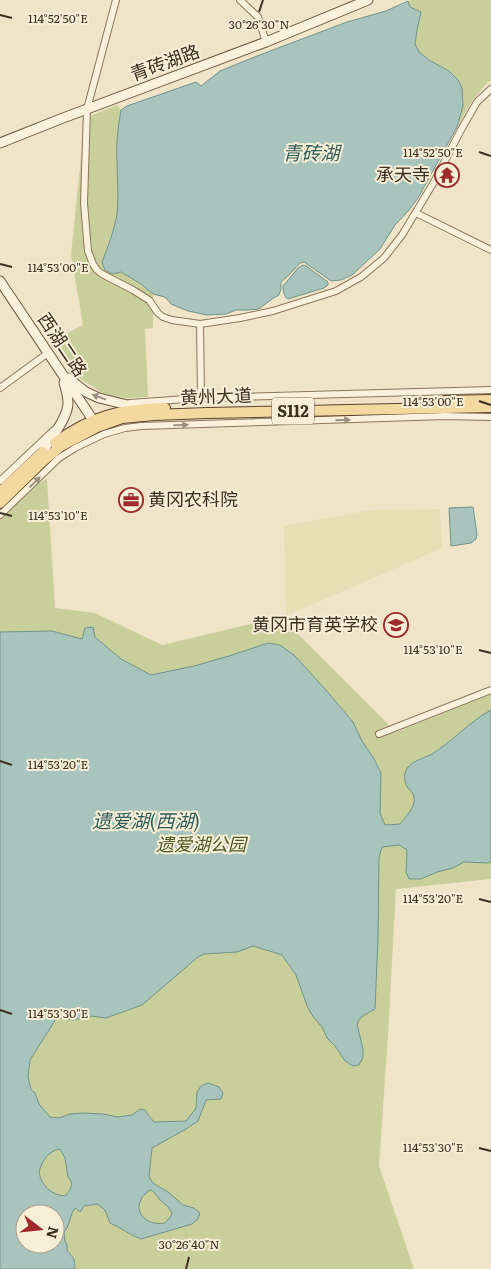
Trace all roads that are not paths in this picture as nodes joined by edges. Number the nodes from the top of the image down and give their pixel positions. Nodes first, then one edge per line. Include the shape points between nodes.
1 (116, 0) edge
2 (240, 0) edge
3 (368, 0) edge
4 (266, 42) junction
5 (491, 89) edge
6 (87, 109) junction
7 (0, 143) edge
8 (416, 213) junction
9 (491, 250) edge
10 (0, 281) edge
11 (200, 324) junction
12 (48, 353) junction
13 (61, 373) junction
14 (0, 388) edge
15 (491, 390) edge
16 (201, 398) junction
17 (491, 400) edge
18 (122, 404) junction
19 (491, 407) edge
20 (143, 409) junction
21 (491, 417) edge
22 (94, 424) junction
23 (59, 426) junction
24 (42, 453) junction
25 (0, 481) edge
26 (0, 492) edge
27 (0, 503) edge
28 (0, 516) edge
29 (491, 690) edge
30 (379, 734) dead end

1 - 6 street
2 - 4 street via 258,17
3 - 4 main road, 青砖湖路
4 - 6 main road, 青砖湖路
5 - 8 street via 477,102
6 - 7 main road, 青砖湖路
6 - 11 street via 84,203 88,251 93,264 102,274 149,300 163,317
8 - 9 street
8 - 11 street via 384,258 361,277 336,291 273,310
10 - 12 main road, 西湖二路
11 - 16 street
12 - 13 main road, 西湖二路
12 - 14 street
18 -> 13 main road via 86,392
13 - 22 main road, 西湖二路
13 - 23 main road via 68,404
15 - 16 street
16 - 18 street
17 - 20 main road, 黄州大道 / S112
18 - 20 main road
19 - 22 main road, 黄州大道 / S112 via 154,415
20 - 22 main road, 黄州大道 / S112 via 120,412
28 -> 21 street via 59,458 104,434 125,428 441,416
22 - 24 main road, 黄州大道 / S112 via 62,438
22 - 27 main road, 黄州大道 / S112 via 43,461
23 - 24 main road
23 - 25 street
24 - 26 main road, 黄州大道 / S112
29 - 30 street

